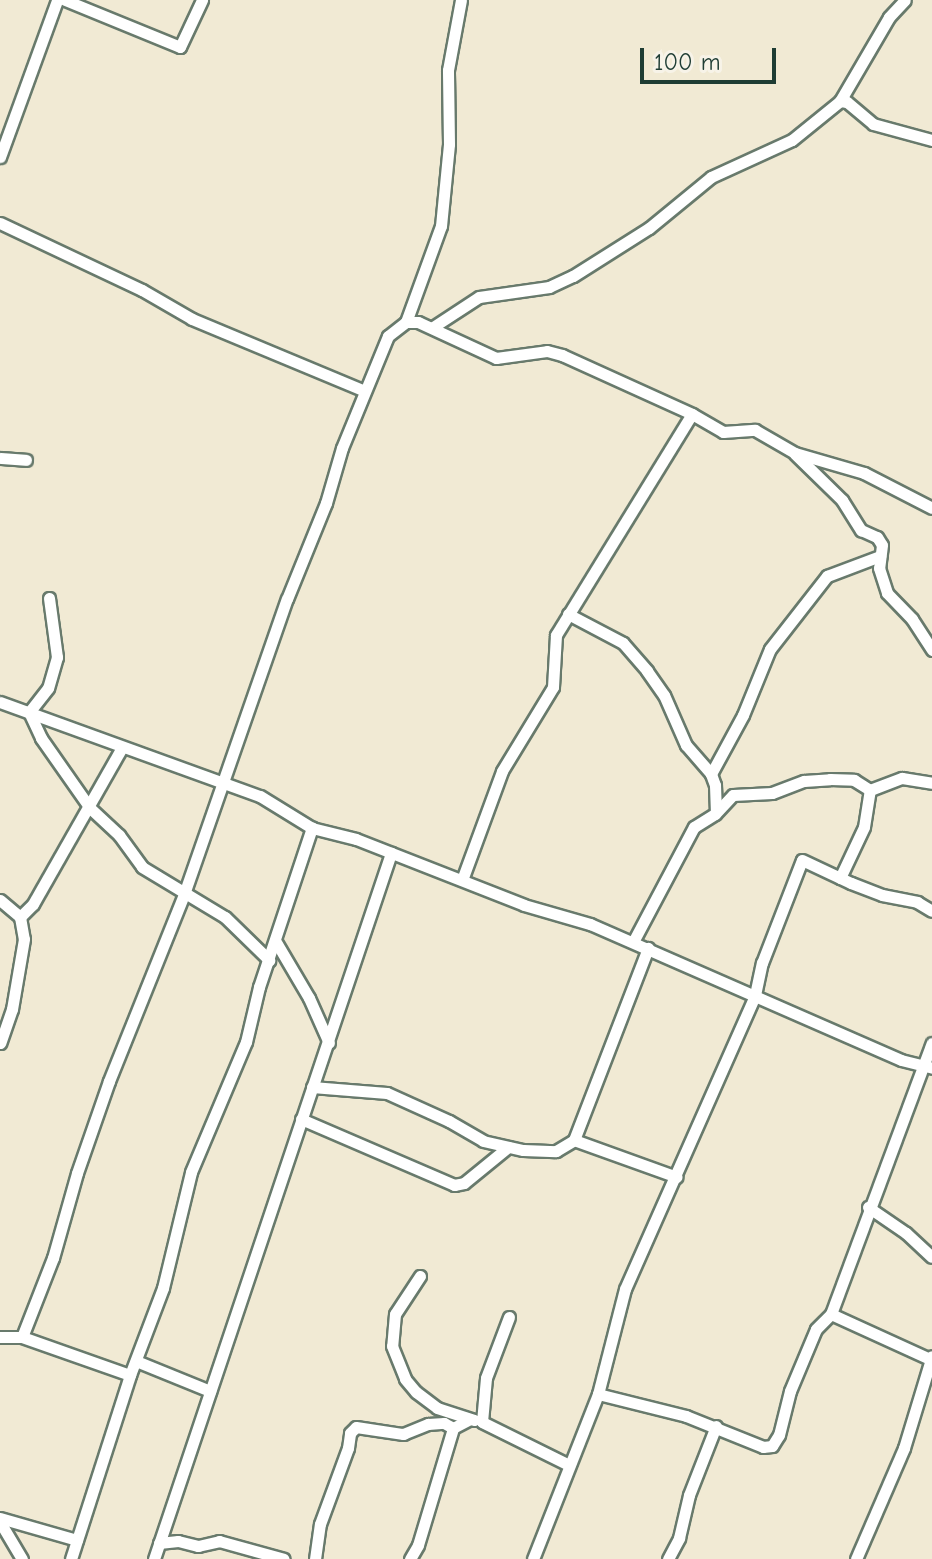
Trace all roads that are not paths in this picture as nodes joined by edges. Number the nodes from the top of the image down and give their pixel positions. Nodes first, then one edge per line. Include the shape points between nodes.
1 (57, 0) edge
2 (65, 0) edge
3 (202, 0) edge
4 (461, 0) edge
5 (905, 0) edge
6 (840, 101) junction
7 (932, 140) edge
8 (0, 157) edge
9 (0, 223) edge
10 (406, 322) junction
11 (433, 327) junction
12 (365, 391) junction
13 (692, 414) junction
14 (795, 453) junction
15 (0, 458) edge
16 (26, 460) dead end
17 (932, 508) edge
18 (880, 556) junction
19 (49, 598) dead end
20 (568, 614) junction
21 (932, 650) edge
22 (0, 702) edge
23 (29, 712) junction
24 (121, 749) junction
25 (711, 774) junction
26 (226, 782) junction
27 (932, 783) edge
28 (870, 790) junction
29 (90, 808) junction
30 (715, 814) junction
31 (312, 828) junction
32 (391, 853) junction
33 (840, 878) junction
34 (462, 880) junction
35 (184, 894) junction
36 (0, 900) edge
37 (932, 911) edge
38 (20, 917) junction
39 (276, 942) junction
40 (633, 942) junction
41 (648, 948) junction
42 (269, 960) junction
43 (755, 995) junction
44 (0, 1043) edge
45 (329, 1043) junction
46 (932, 1043) edge
47 (929, 1067) edge
48 (312, 1087) junction
49 (301, 1119) junction
50 (574, 1140) junction
51 (508, 1147) junction
52 (677, 1177) junction
53 (868, 1207) junction
54 (932, 1257) edge
55 (420, 1276) dead end
56 (831, 1314) junction
57 (509, 1317) dead end
58 (22, 1337) junction
59 (1, 1340) edge
60 (932, 1359) edge
61 (136, 1361) junction
62 (130, 1375) junction
63 (210, 1391) junction
64 (598, 1394) junction
65 (476, 1420) junction
66 (716, 1426) junction
67 (453, 1428) junction
68 (569, 1465) junction
69 (0, 1520) edge
70 (77, 1540) junction
71 (159, 1543) junction
72 (22, 1559) edge
73 (71, 1559) edge
74 (154, 1559) edge
75 (284, 1559) edge
76 (315, 1559) edge
77 (410, 1559) edge
78 (533, 1559) edge
79 (668, 1559) edge
80 (856, 1559) edge

1 - 8 street
2 - 3 street via 180,47
4 - 10 street via 448,70 449,144 441,226
5 - 6 street via 889,17
6 - 7 street via 873,124
6 - 11 street via 781,148 711,177 649,228 573,276 549,287 479,297
9 - 12 street via 192,319
10 - 11 street
10 - 12 street via 388,336
11 - 13 street via 496,358 547,351 562,355
12 - 26 street
13 - 14 street via 723,432 755,430
13 - 20 street
14 - 17 street via 864,473
14 - 18 street via 842,500 861,530 877,537
15 - 16 street
18 - 21 street via 887,593
18 - 25 street via 827,576 770,649
19 - 23 street via 57,657 48,688
20 - 25 street via 632,652 664,695 686,745
20 - 34 street via 556,635 553,687 502,771
22 - 23 street
23 - 24 street
23 - 29 street
24 - 26 street
24 - 29 street
25 - 30 street
26 - 31 street
26 - 35 street
27 - 28 street via 902,778
28 - 30 street via 854,780 804,781 772,793 733,795
28 - 33 street via 864,827
29 - 35 street via 153,877
29 - 38 street
30 - 40 street via 694,827
31 - 32 street
31 - 39 street
32 - 34 street
32 - 45 street
33 - 37 street
33 - 43 street via 802,860
34 - 40 street
35 - 42 street via 225,917
35 - 58 street via 109,1081
36 - 38 street
38 - 44 street via 24,939 12,1009
39 - 42 street
39 - 45 street
40 - 41 street
41 - 43 street
41 - 50 street
42 - 61 street via 246,1042 191,1172 163,1288
43 - 47 street via 901,1060
43 - 52 street
45 - 48 street
46 - 47 street
47 - 53 street
48 - 49 street
48 - 51 street via 387,1093 483,1141
49 - 51 street via 454,1185 464,1183
49 - 63 street
50 - 51 street via 556,1151
50 - 52 street
52 - 64 street via 619,1304 615,1339
53 - 54 street
53 - 56 street
55 - 65 street via 395,1314 392,1346 416,1392 437,1408
56 - 60 street
56 - 66 street via 810,1342 772,1446 746,1441
57 - 65 street
58 - 59 street
58 - 62 street
60 - 80 street via 904,1448
61 - 62 street
61 - 63 street
62 - 70 street
63 - 71 street
64 - 66 street
64 - 68 street
65 - 67 street
65 - 68 street
66 - 79 street
67 - 76 street via 428,1424 403,1434 356,1427 320,1524
67 - 77 street
68 - 78 street
69 - 70 street
69 - 72 street
70 - 73 street
71 - 74 street
71 - 75 street via 198,1546 219,1541

